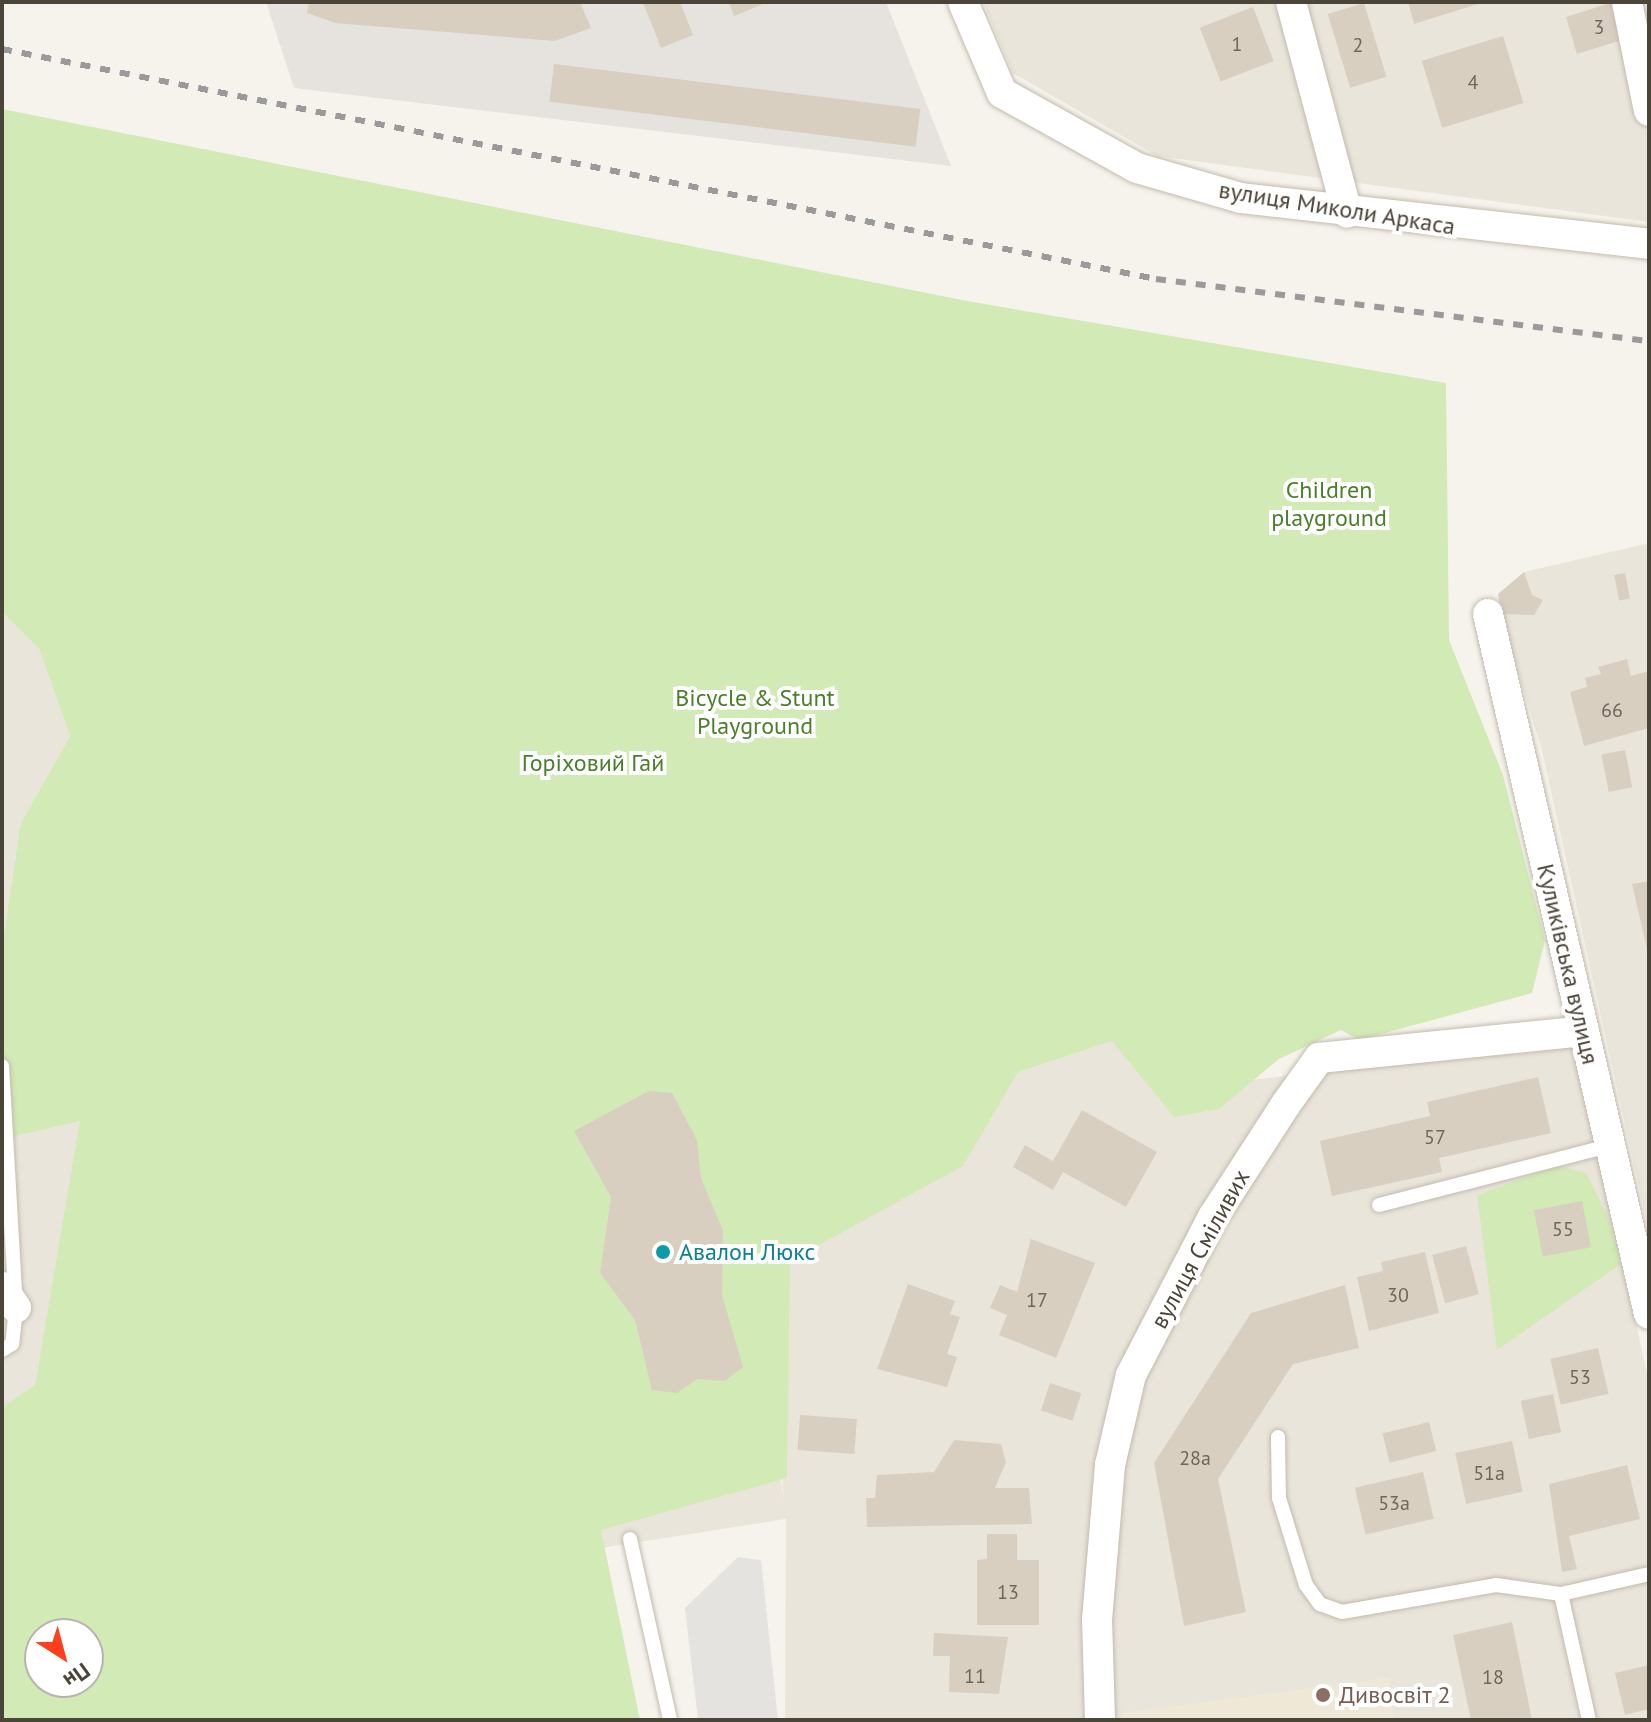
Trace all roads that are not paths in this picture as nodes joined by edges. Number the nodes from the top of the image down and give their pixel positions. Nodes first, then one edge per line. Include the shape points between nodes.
1 (963, 2) edge
2 (1291, 2) edge
3 (1627, 2) edge
4 (1649, 111) edge
5 (1347, 213) junction
6 (1649, 244) edge
7 (1488, 614) dead end
8 (1584, 1031) junction
9 (2, 1066) edge
10 (1609, 1146) junction
11 (1379, 1205) dead end
12 (8, 1300) edge
13 (1649, 1314) edge
14 (2, 1350) edge
15 (1278, 1437) dead end
16 (630, 1539) dead end
17 (1649, 1574) edge
18 (1561, 1594) junction
19 (670, 1720) edge
20 (1100, 1720) edge
21 (1589, 1720) edge

1 - 5 street, вулиця Миколи Аркаса via 1002,93 1137,168 1241,198
2 - 5 street
3 - 4 street
5 - 6 street, вулиця Миколи Аркаса
7 - 8 street, Куликівська вулиця
8 - 10 street, Куликівська вулиця
8 - 20 street, вулиця Сміливих via 1319,1058 1286,1104 1213,1217 1131,1375 1110,1465 1097,1620
9 - 12 lane
10 - 11 lane
10 - 13 street, Куликівська вулиця
12 - 14 lane via 12,1344
15 - 18 lane via 1279,1498 1306,1585 1320,1604 1342,1612 1496,1585
16 - 19 lane
17 - 18 lane
18 - 21 lane

